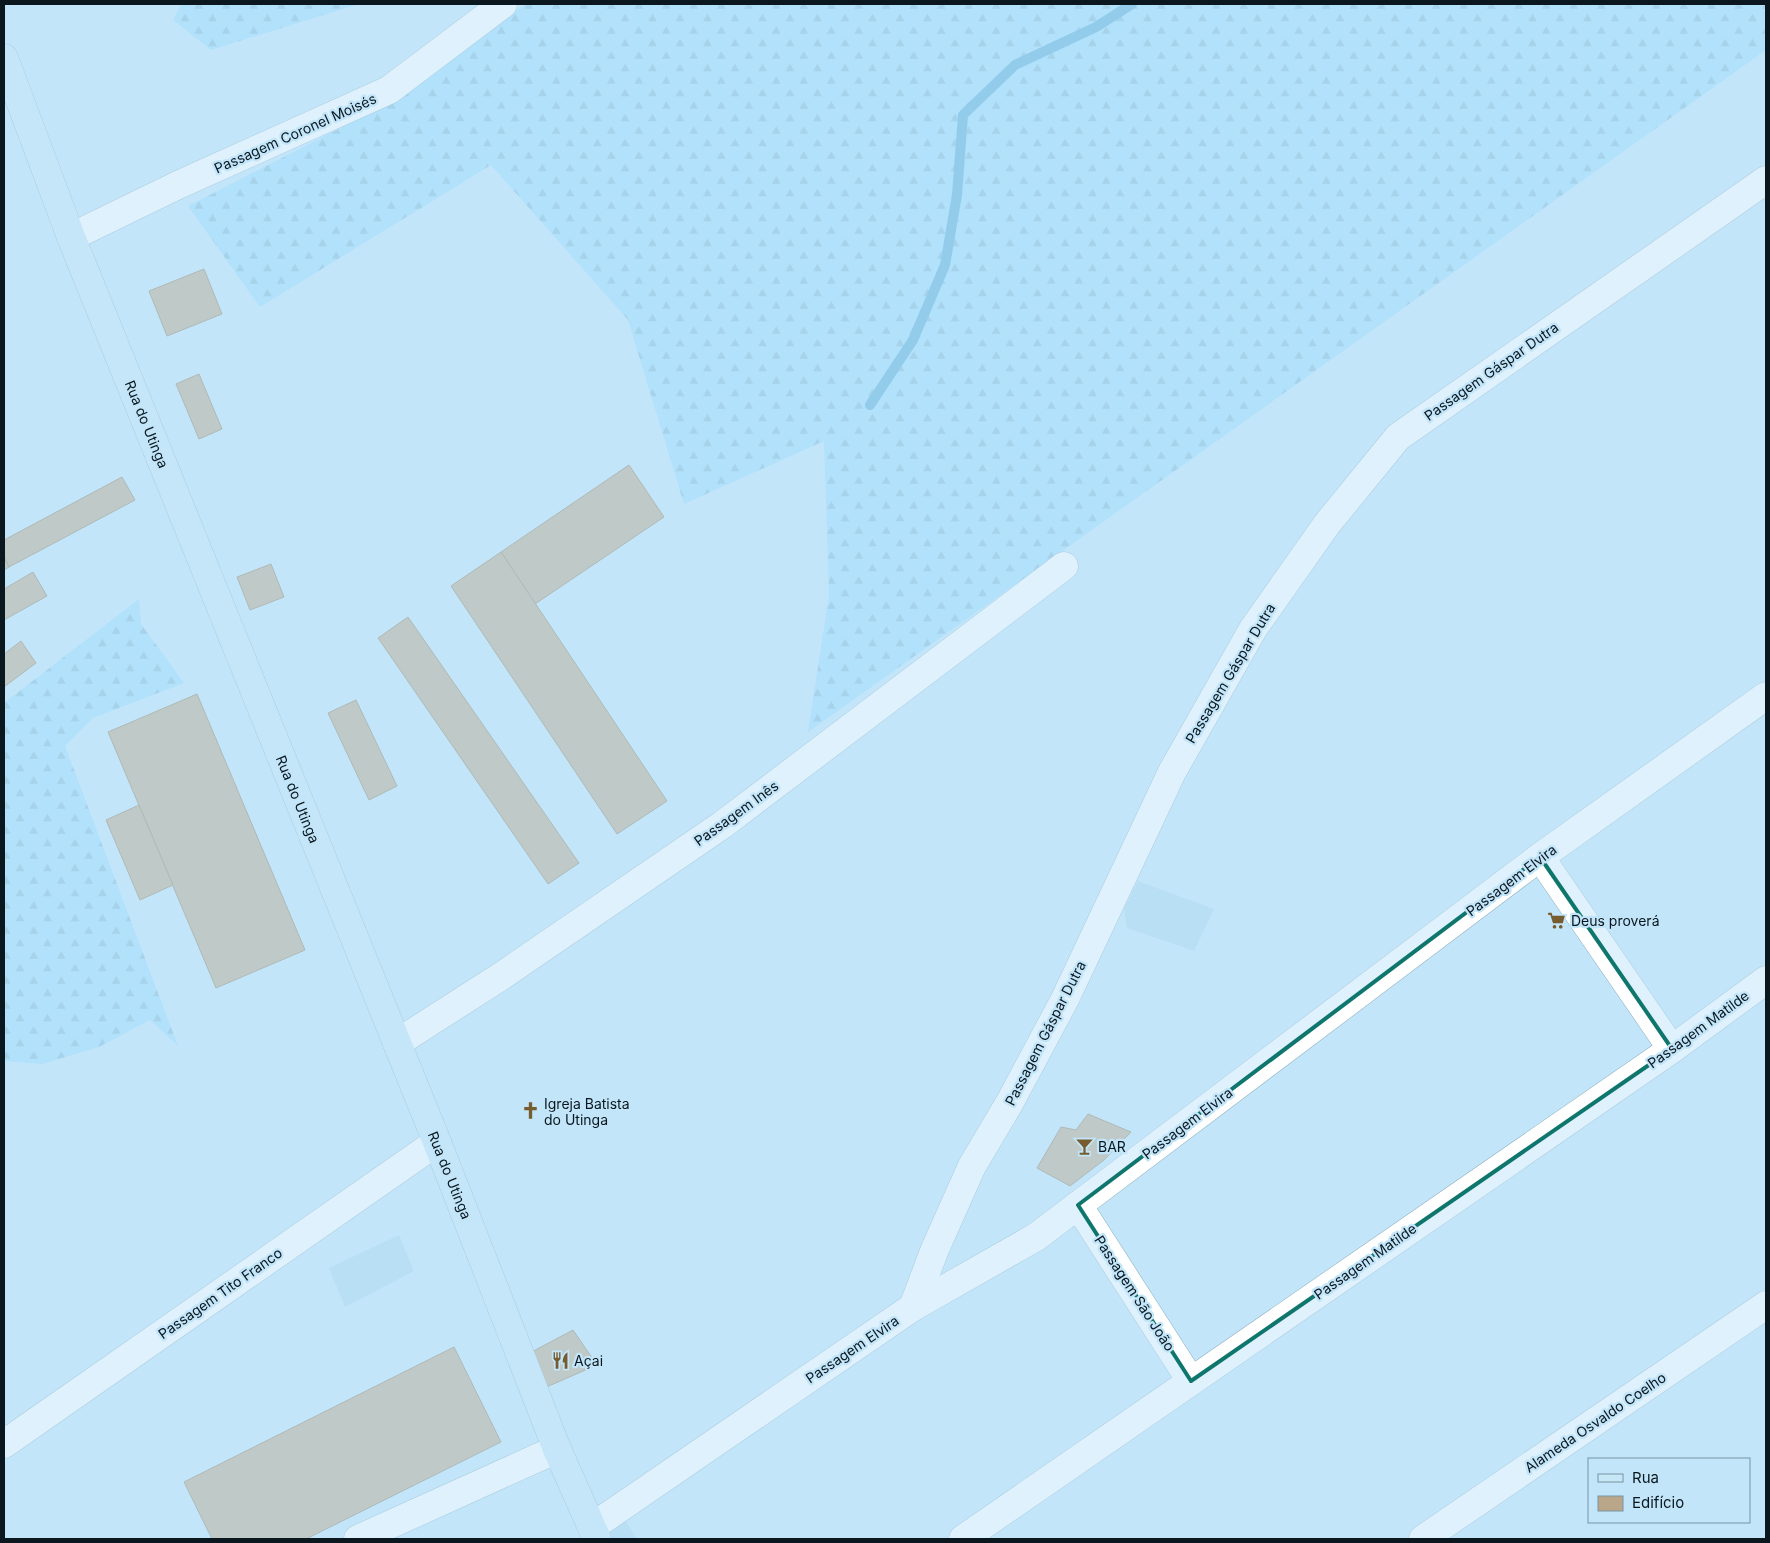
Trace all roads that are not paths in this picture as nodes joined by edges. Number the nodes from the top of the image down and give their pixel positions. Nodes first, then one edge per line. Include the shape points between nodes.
1 (503, 4) edge
2 (4, 58) edge
3 (1766, 180) edge
4 (71, 237) junction
5 (1064, 566) dead end
6 (1766, 696) edge
7 (1540, 857) junction
8 (1766, 980) edge
9 (397, 1043) junction
10 (1672, 1049) junction
11 (437, 1142) junction
12 (1078, 1205) junction
13 (1766, 1305) edge
14 (913, 1307) junction
15 (1191, 1381) junction
16 (4, 1444) edge
17 (558, 1449) junction
18 (594, 1533) edge
19 (358, 1539) edge
20 (963, 1539) edge
21 (1423, 1539) edge

1 - 4 street, Passagem Coronel Moisés via 389,90
2 - 4 street, Rua do Utinga
3 - 14 street, Passagem Gáspar Dutra via 1398,437 1327,524 1252,629 1172,772 1065,999 972,1166
4 - 9 street, Rua do Utinga
5 - 9 street, Passagem Inês via 722,825 503,975
6 - 7 street, Passagem Elvira
7 - 10 street
7 - 12 street, Passagem Elvira
8 - 10 street, Passagem Matilde
9 - 11 street, Rua do Utinga
10 - 15 street, Passagem Matilde
11 - 16 street, Passagem Tito Franco
11 - 17 street, Rua do Utinga
12 - 14 street, Passagem Elvira via 1036,1237
12 - 15 street, Passagem São João
13 - 21 street, Alameda Osvaldo Coelho
14 - 18 street, Passagem Elvira
15 - 20 street, Passagem Matilde
17 - 18 street, Rua do Utinga
17 - 19 street

